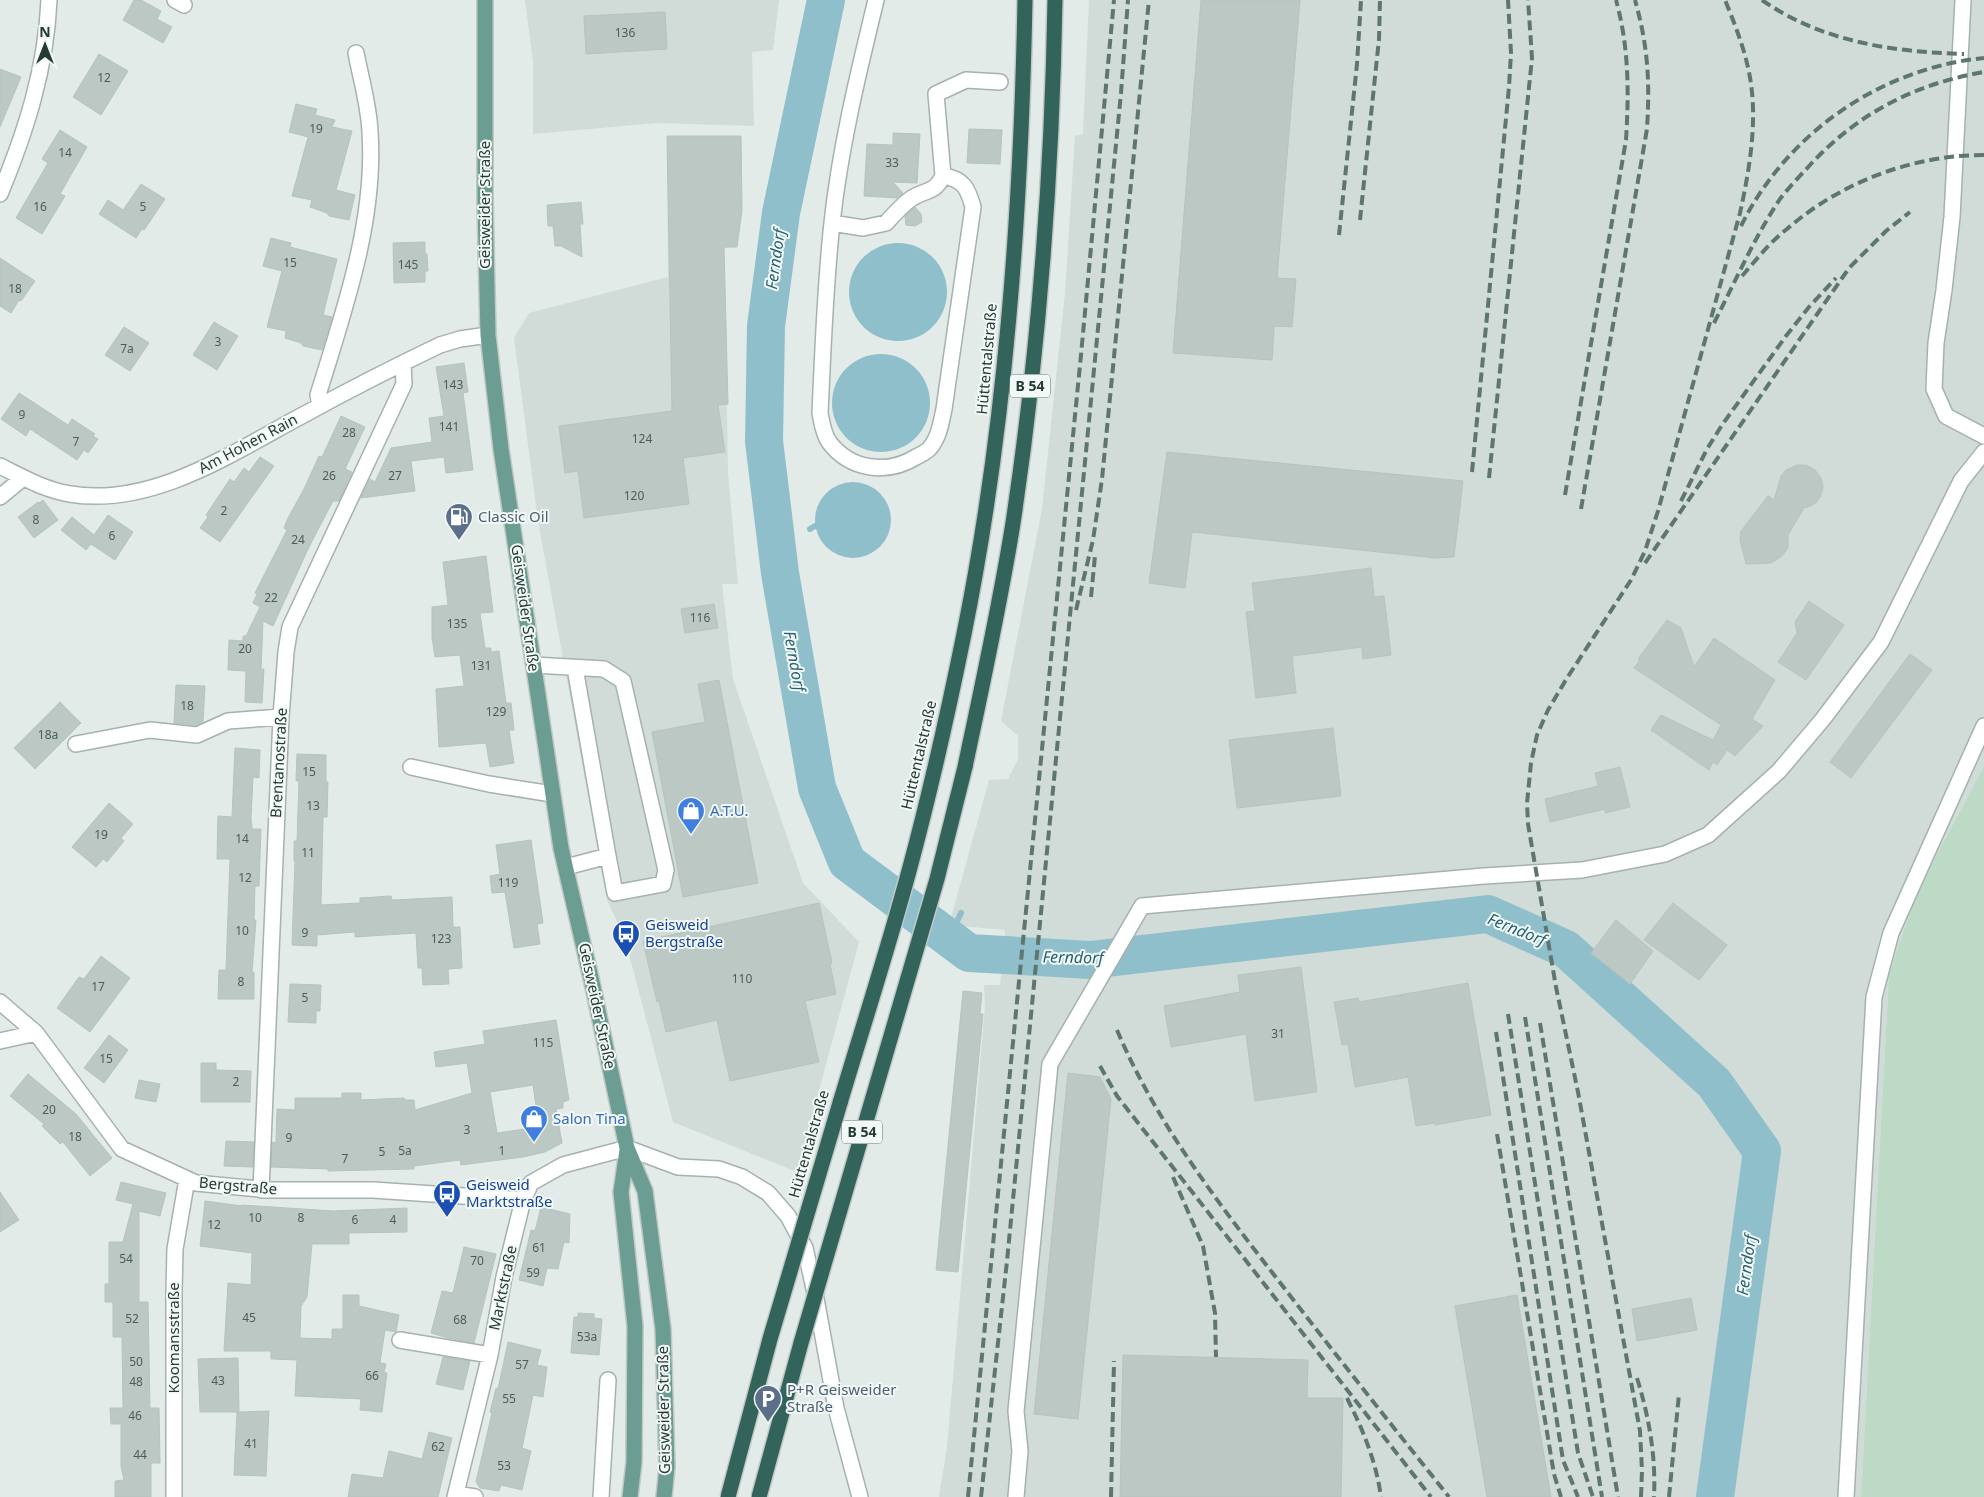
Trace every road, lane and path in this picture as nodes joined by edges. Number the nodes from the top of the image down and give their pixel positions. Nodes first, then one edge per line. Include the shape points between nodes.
1 (48, 0) edge
2 (485, 0) edge
3 (876, 0) edge
4 (1025, 0) edge
5 (1055, 0) edge
6 (1964, 0) edge
7 (356, 53) dead end
8 (1000, 82) dead end
9 (943, 176) junction
10 (0, 194) edge
11 (832, 223) junction
12 (488, 335) junction
13 (403, 363) junction
14 (320, 406) junction
15 (1984, 436) edge
16 (1984, 452) edge
17 (0, 466) edge
18 (23, 478) junction
19 (0, 497) edge
20 (534, 665) junction
21 (575, 668) junction
22 (280, 718) junction
23 (1984, 726) edge
24 (76, 744) dead end
25 (410, 767) dead end
26 (552, 794) junction
27 (608, 856) junction
28 (566, 867) junction
29 (0, 1002) edge
30 (36, 1033) junction
31 (0, 1041) edge
32 (627, 1148) junction
33 (187, 1179) junction
34 (261, 1190) junction
35 (523, 1200) junction
36 (400, 1340) dead end
37 (490, 1355) junction
38 (608, 1380) dead end
39 (456, 1496) edge
40 (174, 1497) edge
41 (475, 1497) edge
42 (601, 1497) edge
43 (630, 1497) edge
44 (664, 1497) edge
45 (728, 1497) edge
46 (759, 1497) edge
47 (859, 1497) edge
48 (1016, 1497) edge
49 (1846, 1497) edge

1 - 10 street via 38,87 19,148
2 - 12 main road, Geisweider Straße
3 - 11 street via 848,119
4 - 45 highway, Hüttentalstraße / B 54, bridge via 1024,76 1011,289 998,420 964,633 909,871 770,1339
5 - 46 highway, B 54, bridge via 1041,291 1011,533 991,645 938,879 800,1343
6 - 15 street via 1952,217 1936,343 1934,389 1946,416
7 - 14 street via 370,131 369,200 350,292 318,395
8 - 9 street via 966,80 936,94
9 - 11 street via 933,190 913,197 886,223 863,228
9 - 11 street via 953,177 968,188 973,207 944,409 938,436 929,449 894,466 873,469 857,464 829,442 823,429 820,403
12 - 13 street, Am Hohen Rain via 440,345
12 - 20 main road, Geisweider Straße
13 - 14 street, Am Hohen Rain
13 - 22 street, Brentanostraße via 404,384 290,627
14 - 18 street, Am Hohen Rain via 191,475 155,487 122,494 69,494
16 - 48 street via 1961,481 1881,642 1779,771 1708,835 1665,854 1582,870 1142,906 1050,1064 1016,1411 1020,1451
17 - 18 street, Am Hohen Rain
18 - 19 street
20 - 21 street
20 - 26 main road, Geisweider Straße
21 - 27 street
21 - 27 street via 604,669 624,682 666,870 663,884 615,893
22 - 24 street via 228,721 197,735 150,730
22 - 34 street, Brentanostraße
23 - 49 street via 1891,934 1874,997
25 - 26 street
26 - 28 main road, Geisweider Straße
27 - 28 street
28 - 32 main road, Geisweider Straße
29 - 30 street, Bergstraße
30 - 31 street
30 - 33 street, Bergstraße via 122,1149
32 - 35 street, Marktstraße via 563,1165 531,1183
32 - 43 main road, Geisweider Straße via 622,1192 635,1326 634,1462
32 - 44 main road, Geisweider Straße via 645,1191 663,1329 668,1467
32 - 47 street via 678,1167 719,1169 742,1176 768,1193 788,1216 805,1248 836,1408
33 - 34 street, Bergstraße via 196,1183
33 - 40 street, Koomansstraße via 175,1266
34 - 35 street, Bergstraße via 373,1190
35 - 37 street, Marktstraße via 504,1277
36 - 37 street
37 - 39 street, Marktstraße
38 - 42 street
39 - 41 street, Marktstraße

